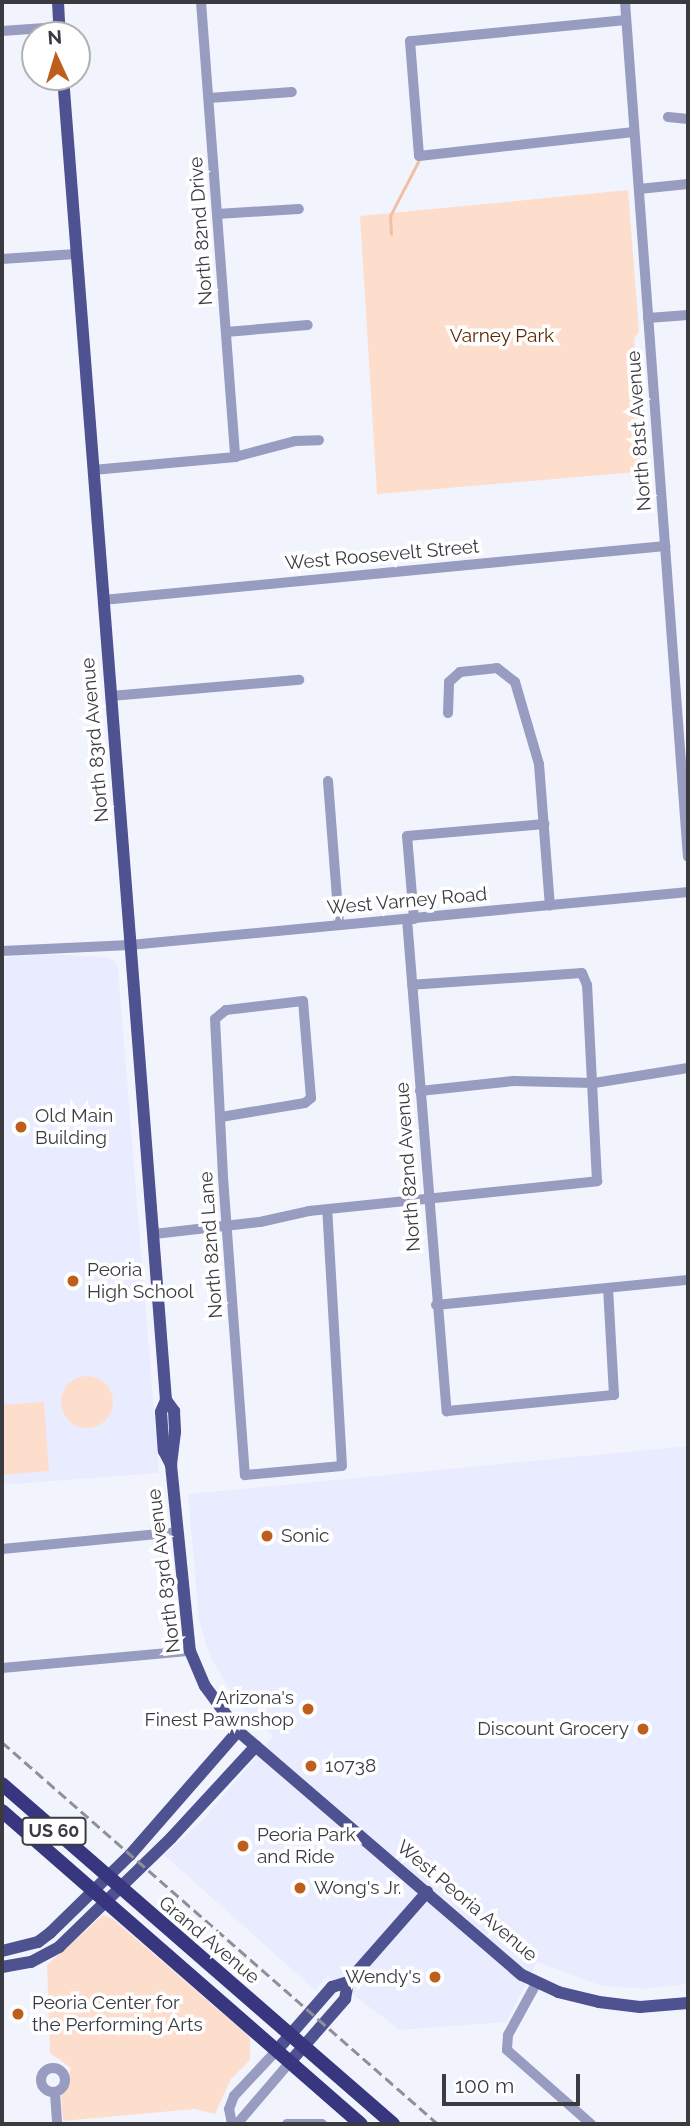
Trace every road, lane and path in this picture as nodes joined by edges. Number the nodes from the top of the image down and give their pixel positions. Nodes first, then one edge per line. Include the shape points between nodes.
1 (58, 2) edge
2 (201, 2) edge
3 (625, 2) edge
4 (626, 20) junction
5 (59, 21) edge
6 (2, 32) edge
7 (21, 32) edge
8 (64, 91) edge
9 (292, 92) dead end
10 (209, 98) junction
11 (668, 117) dead end
12 (688, 119) edge
13 (634, 132) junction
14 (688, 184) edge
15 (639, 189) junction
16 (299, 209) dead end
17 (218, 214) junction
18 (76, 254) junction
19 (2, 259) edge
20 (688, 315) edge
21 (648, 318) junction
22 (308, 325) dead end
23 (226, 332) junction
24 (319, 440) dead end
25 (235, 457) junction
26 (93, 470) junction
27 (665, 546) junction
28 (103, 600) junction
29 (299, 680) dead end
30 (111, 696) junction
31 (448, 713) dead end
32 (328, 781) dead end
33 (544, 824) junction
34 (688, 857) edge
35 (688, 892) edge
36 (550, 906) junction
37 (411, 919) junction
38 (339, 925) junction
39 (130, 945) junction
40 (2, 951) edge
41 (412, 985) junction
42 (688, 1068) edge
43 (594, 1083) junction
44 (420, 1091) junction
45 (221, 1117) junction
46 (428, 1199) junction
47 (327, 1209) junction
48 (226, 1227) junction
49 (154, 1234) junction
50 (688, 1280) edge
51 (608, 1288) junction
52 (436, 1305) junction
53 (177, 1532) junction
54 (2, 1549) edge
55 (190, 1651) junction
56 (2, 1668) edge
57 (247, 1739) junction
58 (2, 1784) edge
59 (2, 1811) edge
60 (106, 1878) junction
61 (118, 1889) junction
62 (93, 1891) junction
63 (427, 1892) junction
64 (106, 1901) junction
65 (2, 1951) edge
66 (2, 1967) edge
67 (348, 1982) junction
68 (537, 1982) junction
69 (688, 2003) edge
70 (291, 2034) junction
71 (304, 2045) junction
72 (276, 2050) junction
73 (290, 2062) junction
74 (55, 2093) dead end
75 (57, 2124) edge
76 (234, 2124) edge
77 (287, 2124) edge
78 (322, 2124) edge
79 (361, 2124) edge
80 (393, 2124) edge
81 (591, 2124) edge

1 - 5 main road
2 - 10 street, North 82nd Drive
3 - 4 street, North 81st Avenue
4 - 13 street, North 81st Avenue
4 - 13 street via 410,41 419,156
6 - 7 street
8 - 18 main road, North 83rd Avenue
9 - 10 street
10 - 17 street, North 82nd Drive
11 - 12 street
13 - 15 street, North 81st Avenue
14 - 15 street
15 - 21 street, North 81st Avenue
16 - 17 street
17 - 23 street, North 82nd Drive
18 - 19 street
18 - 26 main road, North 83rd Avenue
20 - 21 street
21 - 27 street, North 81st Avenue
22 - 23 street
23 - 25 street, North 82nd Drive
24 - 25 street via 296,441
25 - 26 street
26 - 28 main road, North 83rd Avenue
27 - 28 street, West Roosevelt Street
27 - 34 street, North 81st Avenue
28 - 30 main road, North 83rd Avenue
29 - 30 street
30 - 39 main road, North 83rd Avenue
31 - 33 street via 447,691 453,676 488,669 508,673 520,693 537,750
32 - 38 street
33 - 36 street
33 - 37 street, North 82nd Avenue via 407,836
35 - 36 street, West Varney Road
36 - 37 street, West Varney Road
37 - 38 street, West Varney Road
37 - 41 street, North 82nd Avenue
38 - 39 street, West Varney Road
39 - 40 street, West Varney Road
39 - 49 main road, North 83rd Avenue
41 - 43 street via 582,973 587,985
41 - 44 street, North 82nd Avenue
42 - 43 street
43 - 44 street via 514,1081
43 - 46 street via 597,1181
44 - 46 street, North 82nd Avenue
45 - 45 street, North 82nd Lane via 217,1013 303,1001 311,1098 305,1103
45 - 48 street, North 82nd Lane
46 - 47 street
46 - 52 street, North 82nd Avenue
47 - 48 street
47 - 48 street, North 82nd Lane via 342,1466 245,1475
48 - 49 street
49 - 53 main road, North 83rd Avenue via 166,1400 161,1422 164,1451 171,1465
50 - 51 street
51 - 52 street
51 - 52 street, North 82nd Avenue via 614,1395 447,1411
53 - 54 street
53 - 55 main road, North 83rd Avenue
55 - 56 street
55 - 57 main road, North 83rd Avenue via 205,1686
57 - 60 main road
57 - 61 main road
57 - 63 main road, West Peoria Avenue
58 - 60 highway, Grand Avenue / US 60
59 - 62 highway, Grand Avenue / US 60
60 - 61 highway, Grand Avenue / US 60
60 - 62 main road
61 - 64 main road
61 - 70 highway, Grand Avenue / US 60
62 - 64 highway, Grand Avenue / US 60
62 - 65 main road via 44,1937
63 - 67 main road
63 - 68 main road, West Peoria Avenue via 522,1975
64 - 66 main road via 44,1957
64 - 72 highway, Grand Avenue / US 60
67 - 70 main road via 332,1987
67 - 71 main road via 345,1999
68 - 69 main road, West Peoria Avenue via 572,1996 628,2007
68 - 81 street via 507,2039 507,2050
70 - 71 highway, Grand Avenue / US 60
70 - 72 main road
71 - 73 main road
71 - 80 highway, Grand Avenue / US 60
72 - 73 highway, Grand Avenue / US 60
72 - 76 street via 234,2096 229,2109
73 - 76 street
73 - 79 highway, Grand Avenue / US 60
74 - 75 street
77 - 78 street

